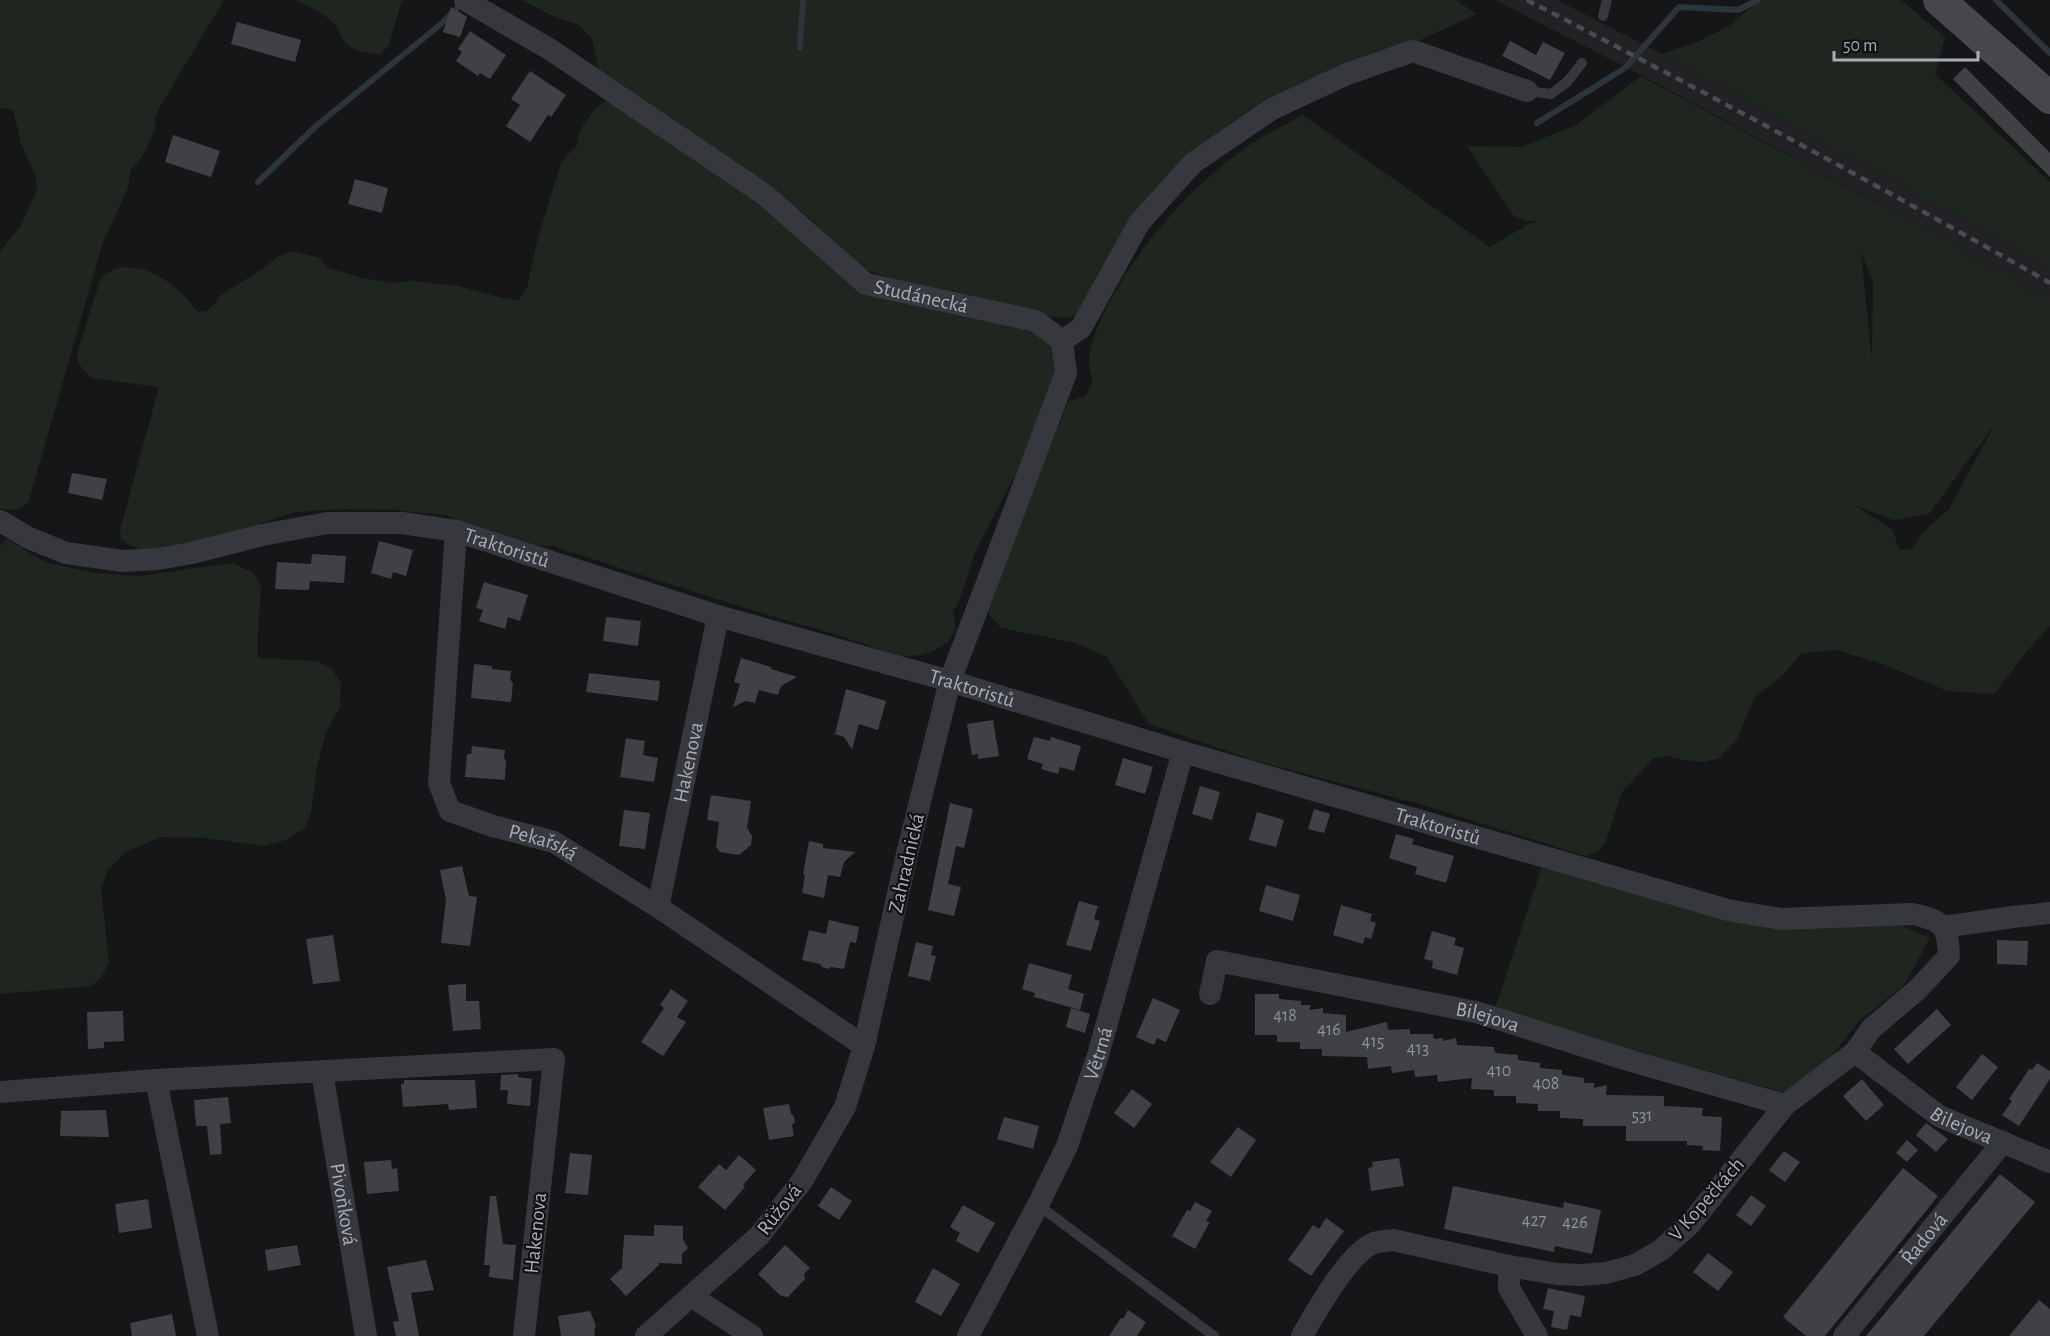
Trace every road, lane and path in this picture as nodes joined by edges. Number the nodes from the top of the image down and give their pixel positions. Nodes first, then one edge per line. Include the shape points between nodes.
1 (465, 0) edge
2 (1607, 0) edge
3 (1939, 0) edge
4 (1603, 15) dead end
5 (1582, 63) dead end
6 (1527, 91) joint
7 (2050, 98) edge
8 (1062, 340) junction
9 (0, 521) edge
10 (456, 531) junction
11 (718, 616) junction
12 (950, 681) junction
13 (1182, 752) junction
14 (658, 907) junction
15 (2050, 914) edge
16 (1943, 927) junction
17 (1210, 994) dead end
18 (864, 1046) junction
19 (1855, 1052) junction
20 (322, 1072) junction
21 (156, 1080) junction
22 (0, 1092) edge
23 (1785, 1106) junction
24 (2003, 1142) junction
25 (2050, 1162) edge
26 (1038, 1205) junction
27 (1509, 1266) junction
28 (691, 1296) junction
29 (208, 1336) edge
30 (366, 1336) edge
31 (524, 1336) edge
32 (646, 1336) edge
33 (752, 1336) edge
34 (968, 1336) edge
35 (1214, 1336) edge
36 (1302, 1336) edge
37 (1537, 1336) edge
38 (1844, 1336) edge

1 - 8 street, Studánecká via 551,50 765,195 866,284 1036,321
2 - 4 lane
3 - 7 main road
5 - 6 lane via 1551,94
6 - 8 street via 1413,51 1347,74 1272,109 1193,163 1139,223 1081,328
8 - 12 street via 1066,373
9 - 10 street, Traktoristů via 28,538 66,553 123,561 192,553 327,523 402,522
10 - 11 street, Traktoristů
10 - 14 street, Pekařská via 439,783 450,811 554,842
11 - 12 street, Traktoristů
11 - 14 street, Hakenova
12 - 13 street, Traktoristů
12 - 18 street, Zahradnická
13 - 16 street, Traktoristů via 1728,910 1781,919 1912,914 1934,918
13 - 26 street, Větrná via 1098,1055 1067,1146
14 - 18 street, Pekařská
15 - 16 street
16 - 19 street, V Kopečkách via 1949,956 1871,1029
17 - 23 street, Bilejova via 1217,961 1476,1012
18 - 28 street, Růžová via 845,1107 802,1181 759,1236
19 - 23 street, V Kopečkách
19 - 24 street, Bilejova via 1939,1116
20 - 21 street
20 - 30 street, Pivoňková
20 - 31 street, Hakenova via 554,1059
21 - 22 street
21 - 29 street
23 - 27 street, V Kopečkách via 1691,1223 1661,1250 1635,1265 1606,1274 1557,1274
24 - 25 street, Bilejova
24 - 38 street, Řadová
26 - 34 street, Větrná
26 - 35 lane
27 - 36 street, V Kopečkách via 1393,1240 1374,1243 1356,1254
27 - 37 street via 1509,1288
28 - 32 street, Růžová
28 - 33 street

